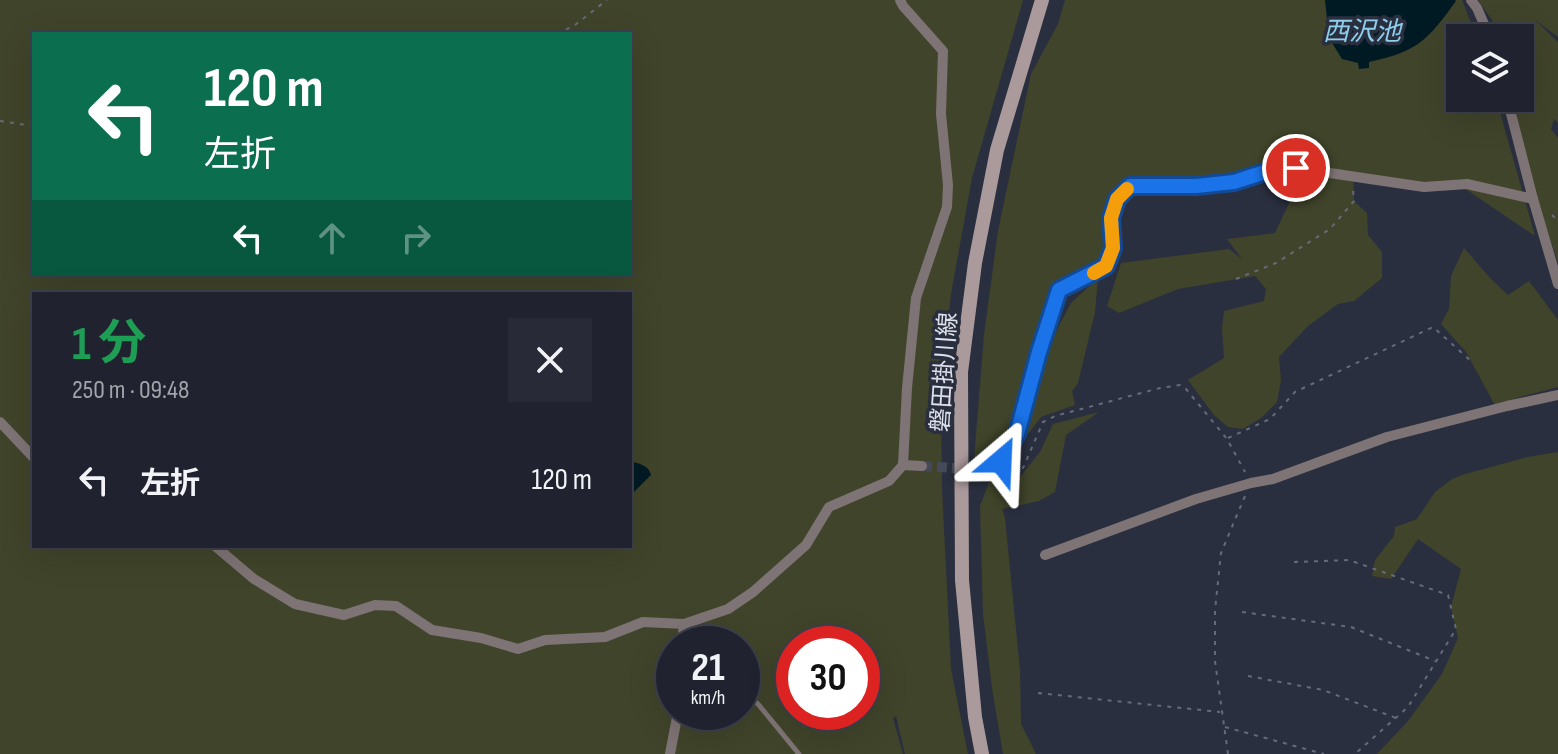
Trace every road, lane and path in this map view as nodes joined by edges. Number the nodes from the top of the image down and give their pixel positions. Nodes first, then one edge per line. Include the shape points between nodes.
1 (607, 0) edge
2 (900, 0) edge
3 (1042, 0) edge
4 (1471, 0) edge
5 (1484, 24) edge
6 (561, 32) edge
7 (1511, 112) edge
8 (0, 121) edge
9 (32, 126) edge
10 (1352, 176) junction
11 (1533, 199) junction
12 (1236, 279) dead end
13 (1558, 283) edge
14 (1471, 361) dead end
15 (1558, 395) edge
16 (0, 422) edge
17 (1227, 439) junction
18 (32, 456) edge
19 (903, 465) junction
20 (922, 466) tunnel mouth
21 (1011, 469) dead end
22 (984, 470) dead end
23 (1251, 483) junction
24 (217, 548) edge
25 (1045, 555) dead end
26 (1294, 562) dead end
27 (1242, 612) dead end
28 (684, 624) joint
29 (1436, 661) junction
30 (1248, 676) dead end
31 (1038, 693) dead end
32 (760, 706) edge
33 (1221, 713) junction
34 (1397, 719) junction
35 (1224, 727) junction
36 (675, 730) edge
37 (670, 754) edge
38 (799, 754) edge
39 (982, 754) edge
40 (1228, 754) edge
41 (1324, 754) edge
42 (1355, 754) edge

1 - 6 path
2 - 19 street via 943,51 941,114 948,185 947,207 916,298
3 - 39 main road, 磐田掛川線 via 997,150 961,372 962,580
4 - 5 street
7 - 11 street
8 - 9 path
10 - 11 street via 1424,187 1467,184
10 - 12 path via 1354,201 1330,229 1276,263
10 - 22 street via 1296,168 1234,182 1130,186 1117,199 1111,218 1113,248 1106,266 1059,290 1017,434 1001,461
11 - 13 street
14 - 17 path via 1433,327 1295,392 1270,419
15 - 23 street via 1387,437
16 - 18 street
17 - 21 path via 1180,385 1055,416 1043,422 1023,468
17 - 23 path
19 - 20 street
19 - 28 street via 889,481 829,507 806,545 753,592 728,609
23 - 25 street
23 - 33 path via 1221,553 1215,610
24 - 28 street via 295,604 344,615 375,605 396,606 432,630 518,649 545,640 605,637 643,622
26 - 29 path via 1349,560 1448,595 1456,629
27 - 29 path via 1351,627
29 - 34 path
30 - 34 path via 1323,690
31 - 33 path
32 - 38 lane
33 - 35 path
34 - 42 path
35 - 40 path
35 - 41 path
36 - 37 street

